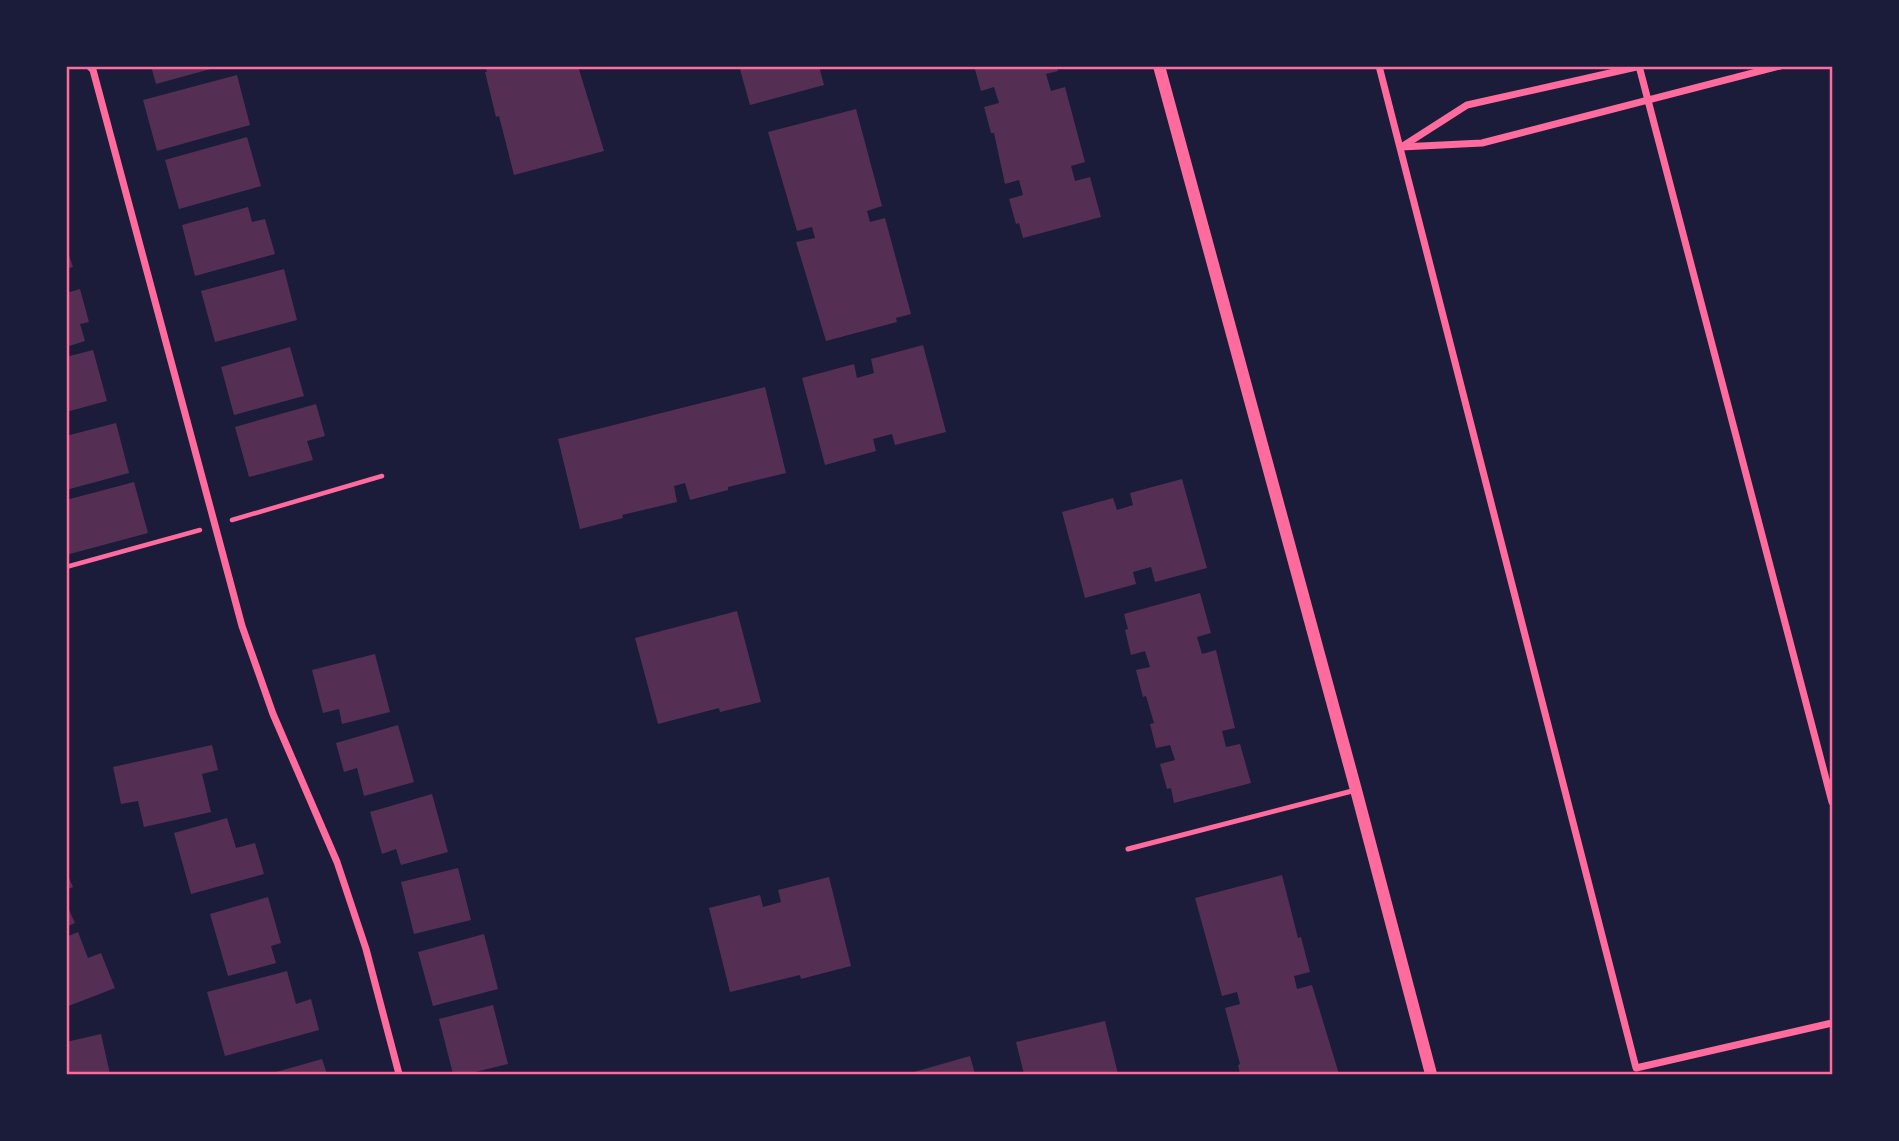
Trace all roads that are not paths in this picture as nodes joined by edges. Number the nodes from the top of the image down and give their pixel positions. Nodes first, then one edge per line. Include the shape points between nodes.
1 (89, 66) edge
2 (1159, 66) edge
3 (1379, 66) edge
4 (1780, 66) edge
5 (1640, 67) edge
6 (1648, 99) junction
7 (1401, 147) junction
8 (1356, 790) junction
9 (1832, 803) edge
10 (1128, 849) dead end
11 (1832, 1023) edge
12 (400, 1074) edge
13 (1431, 1074) edge

1 - 12 street via 242,626 273,714 337,862
2 - 8 street
3 - 7 street
4 - 6 street
5 - 6 street
5 - 7 street via 1466,105
6 - 7 street via 1482,143
6 - 9 street
7 - 11 street via 1636,1068
8 - 10 lane
8 - 13 street

